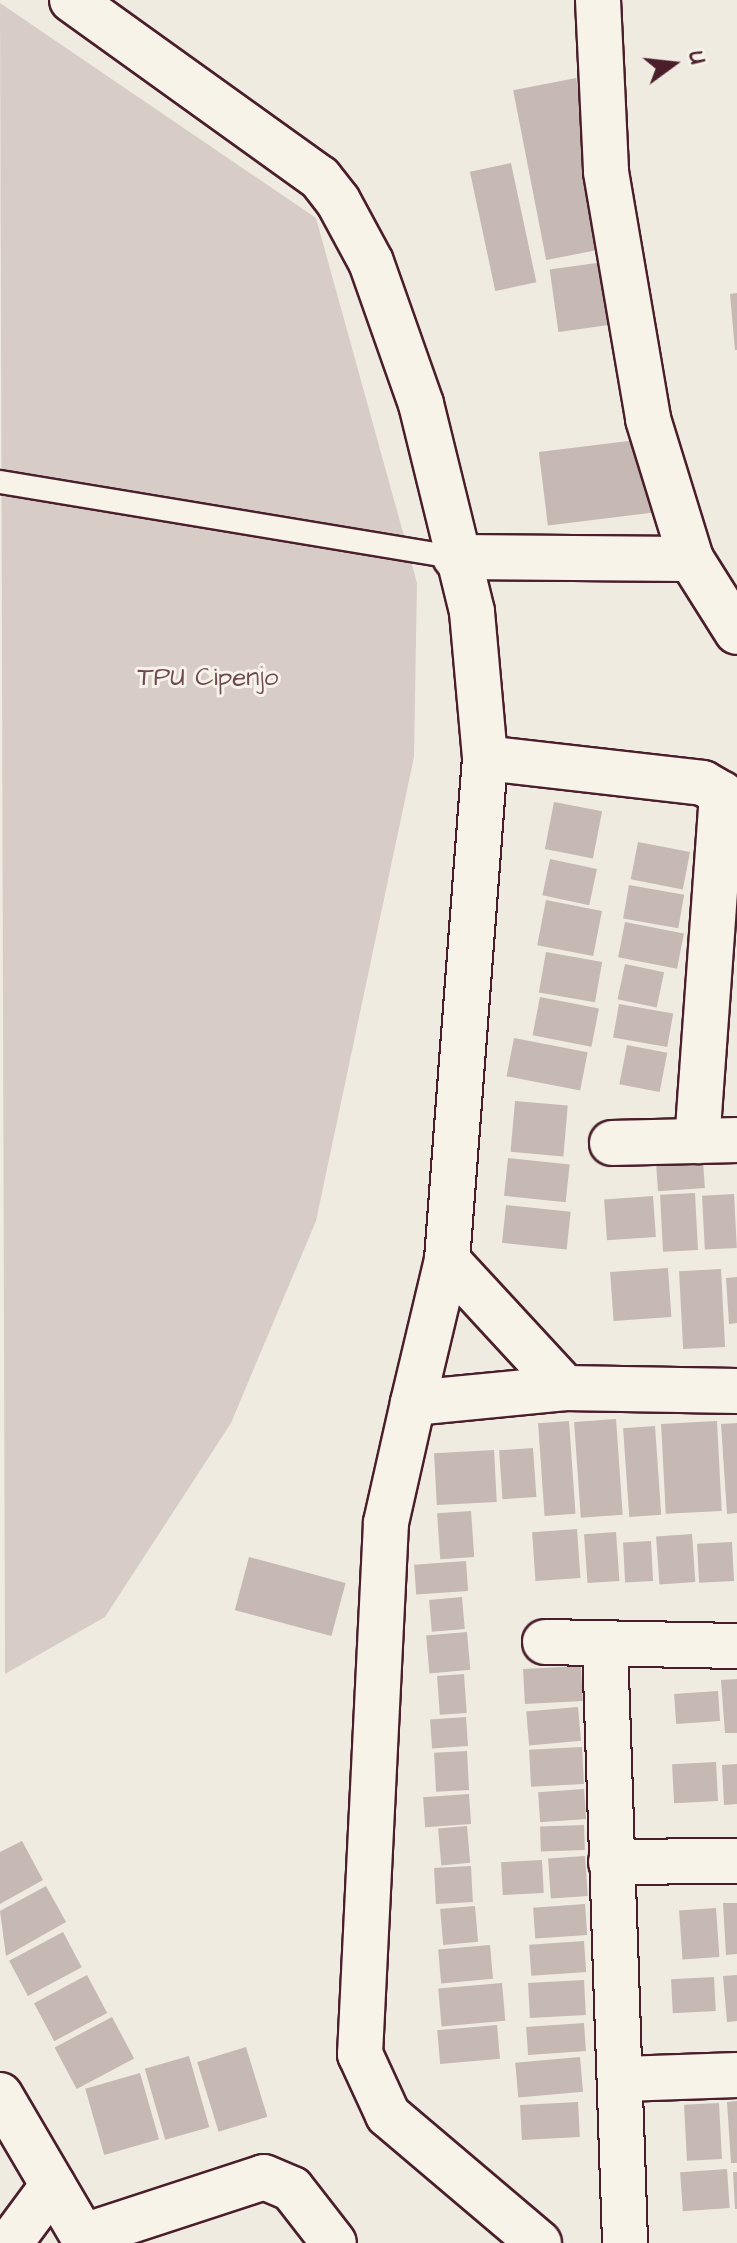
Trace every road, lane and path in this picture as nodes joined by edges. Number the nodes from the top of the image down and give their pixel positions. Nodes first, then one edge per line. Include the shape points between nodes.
1 (72, 0) edge
2 (598, 0) edge
3 (0, 482) edge
4 (455, 557) junction
5 (691, 559) junction
6 (737, 632) edge
7 (485, 758) junction
8 (717, 1140) edge
9 (612, 1143) dead end
10 (447, 1260) junction
11 (565, 1388) junction
12 (737, 1391) edge
13 (413, 1403) junction
14 (545, 1642) dead end
15 (605, 1645) junction
16 (737, 1646) edge
17 (737, 1861) edge
18 (611, 1862) junction
19 (737, 2075) edge
20 (623, 2079) junction
21 (0, 2095) edge
22 (53, 2185) junction
23 (86, 2240) edge
24 (10, 2243) edge
25 (334, 2243) edge
26 (539, 2243) edge
27 (625, 2243) edge

1 - 4 street via 320,178 338,201 371,262 421,404
2 - 5 street via 606,172 648,419
3 - 4 lane
4 - 5 street
4 - 7 street via 483,678
5 - 6 street
7 - 8 street via 703,783 722,794
7 - 10 street
8 - 9 street
10 - 11 street
10 - 13 street
11 - 12 street
11 - 13 street
13 - 26 street via 386,1523 360,2054 388,2115
14 - 15 street
15 - 16 street
15 - 18 street
17 - 18 street
18 - 20 street
19 - 20 street
20 - 27 street
21 - 22 street
22 - 23 street
22 - 24 street
23 - 25 street via 264,2177 292,2189

